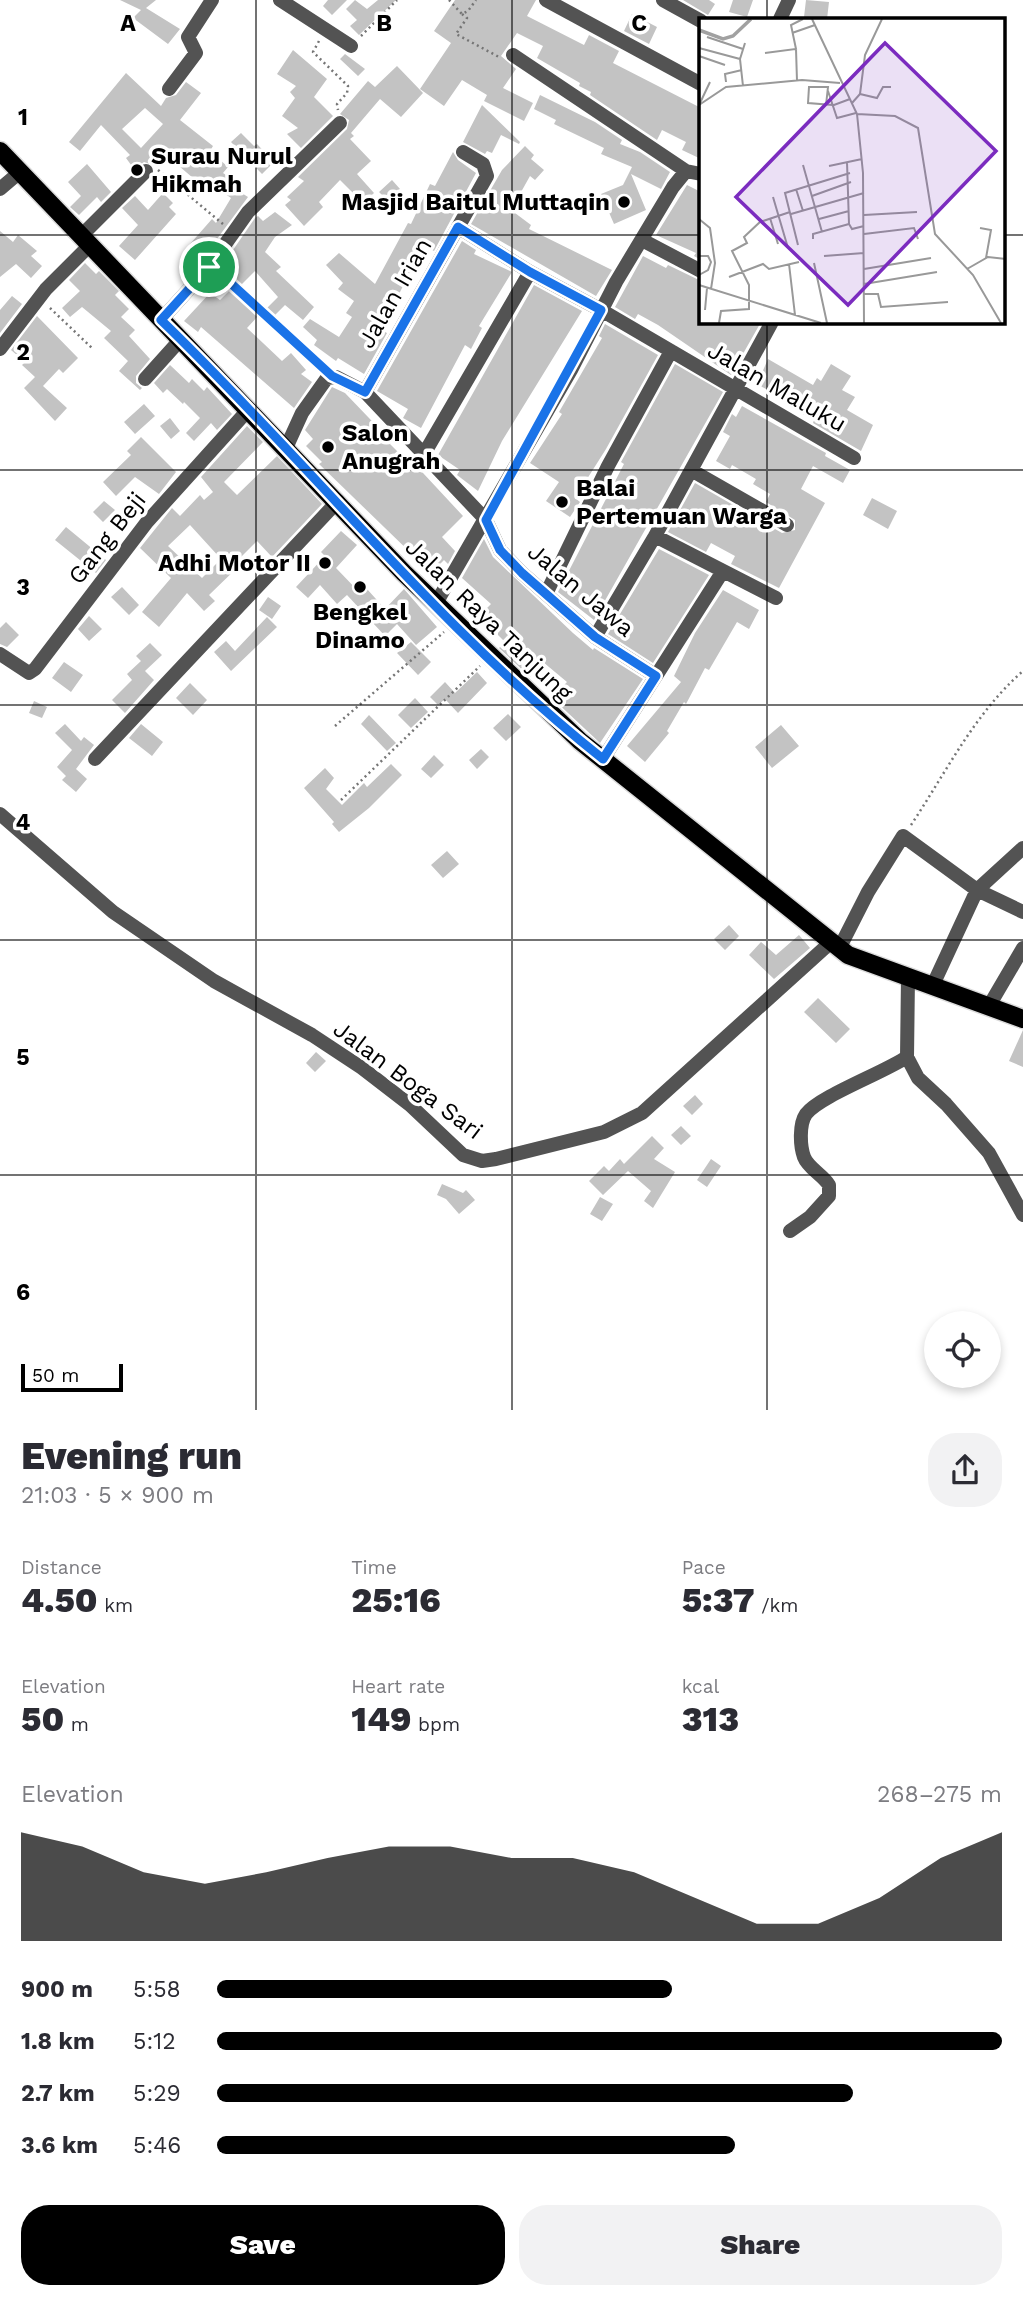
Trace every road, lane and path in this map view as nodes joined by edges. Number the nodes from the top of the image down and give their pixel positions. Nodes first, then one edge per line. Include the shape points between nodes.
1 (212, 0) edge
2 (280, 0) edge
3 (397, 0) edge
4 (449, 0) edge
5 (476, 0) edge
6 (546, 0) edge
7 (663, 0) edge
8 (789, 0) edge
9 (462, 14) junction
10 (780, 18) edge
11 (699, 20) edge
12 (326, 29) junction
13 (351, 46) joint
14 (513, 55) joint
15 (699, 83) edge
16 (169, 89) dead end
17 (340, 123) joint
18 (0, 151) edge
19 (463, 152) dead end
20 (146, 171) joint
21 (20, 172) junction
22 (694, 173) edge
23 (0, 189) edge
24 (458, 227) junction
25 (234, 233) junction
26 (86, 240) junction
27 (642, 240) junction
28 (209, 267) junction
29 (699, 270) edge
30 (530, 272) junction
31 (40, 299) junction
32 (601, 310) junction
33 (161, 320) junction
34 (771, 324) edge
35 (181, 339) junction
36 (0, 349) edge
37 (93, 349) dead end
38 (671, 351) junction
39 (336, 378) junction
40 (145, 379) dead end
41 (737, 389) junction
42 (365, 392) junction
43 (249, 409) junction
44 (286, 448) junction
45 (424, 454) junction
46 (854, 458) dead end
47 (691, 470) junction
48 (338, 501) junction
49 (486, 520) junction
50 (787, 525) dead end
51 (655, 536) junction
52 (723, 571) junction
53 (546, 594) junction
54 (776, 598) dead end
55 (435, 605) junction
56 (455, 623) junction
57 (595, 637) junction
58 (0, 654) edge
59 (489, 657) junction
60 (1023, 671) edge
61 (656, 676) junction
62 (335, 726) dead end
63 (95, 759) dead end
64 (603, 759) junction
65 (341, 800) dead end
66 (0, 814) edge
67 (903, 836) junction
68 (1022, 853) edge
69 (977, 890) junction
70 (1023, 912) edge
71 (835, 946) junction
72 (1023, 948) edge
73 (908, 977) junction
74 (932, 988) junction
75 (989, 1006) junction
76 (1023, 1018) edge
77 (907, 1057) junction
78 (1023, 1215) edge
79 (790, 1231) dead end

1 - 16 street via 188,37 196,53
2 - 12 street
3 - 13 path
4 - 9 path
5 - 9 path
6 - 15 street
7 - 11 street
8 - 10 street
9 - 14 path via 467,18 456,34 508,62
12 - 13 street
12 - 17 path via 313,51 348,86 337,104 343,116
14 - 22 street
17 - 25 street via 261,198
18 - 21 main road, Jalan Raya Tanjung
19 - 24 street, Jalan Irian via 484,164 488,173
20 - 25 path via 158,170
20 - 26 street
21 - 23 street
21 - 26 main road, Jalan Raya Tanjung
22 - 27 street via 673,187
24 - 30 street, Jalan Maluku
24 - 42 street, Jalan Irian
25 - 28 street
26 - 31 street
26 - 33 main road, Jalan Raya Tanjung
27 - 29 street
27 - 32 street
28 - 33 street
28 - 39 path
30 - 32 street, Jalan Maluku
30 - 45 street
31 - 36 street
31 - 37 path
32 - 38 street, Jalan Maluku
32 - 49 street
33 - 35 main road, Jalan Raya Tanjung
34 - 41 street
35 - 40 street
35 - 43 main road, Jalan Raya Tanjung
38 - 41 street, Jalan Maluku
38 - 53 street
39 - 42 street, Jalan Jawa
39 - 44 street via 324,381
41 - 46 street, Jalan Maluku
41 - 47 street
42 - 45 street, Jalan Jawa
43 - 44 main road, Jalan Raya Tanjung
43 - 58 street, Gang Beji via 147,522 35,668 23,671
44 - 48 main road, Jalan Raya Tanjung
45 - 49 street, Jalan Jawa
47 - 50 street
47 - 51 street
48 - 55 main road, Jalan Raya Tanjung
48 - 63 street
49 - 53 street, Jalan Jawa via 500,550
49 - 55 street
51 - 52 street
51 - 57 street
52 - 54 street
52 - 61 street
53 - 57 street, Jalan Jawa
55 - 56 main road, Jalan Raya Tanjung
56 - 59 main road, Jalan Raya Tanjung
56 - 62 path
57 - 61 street, Jalan Jawa
59 - 64 main road, Jalan Raya Tanjung
59 - 65 path
60 - 67 path via 966,733 947,772
61 - 64 street
64 - 71 main road, Jalan Raya Tanjung
66 - 71 street, Jalan Boga Sari via 71,878 146,936 214,981 338,1051 402,1099 458,1151 482,1161 604,1132 642,1114
67 - 69 street
67 - 71 street
68 - 69 street
69 - 70 street
69 - 74 street
71 - 73 main road, Jalan Raya Tanjung
72 - 75 street
73 - 74 main road, Jalan Raya Tanjung
73 - 77 street
74 - 75 main road, Jalan Raya Tanjung
75 - 76 main road, Jalan Raya Tanjung
77 - 78 street via 918,1078 989,1153
77 - 79 street via 827,1098 806,1114 800,1125 803,1153 829,1185 829,1196

